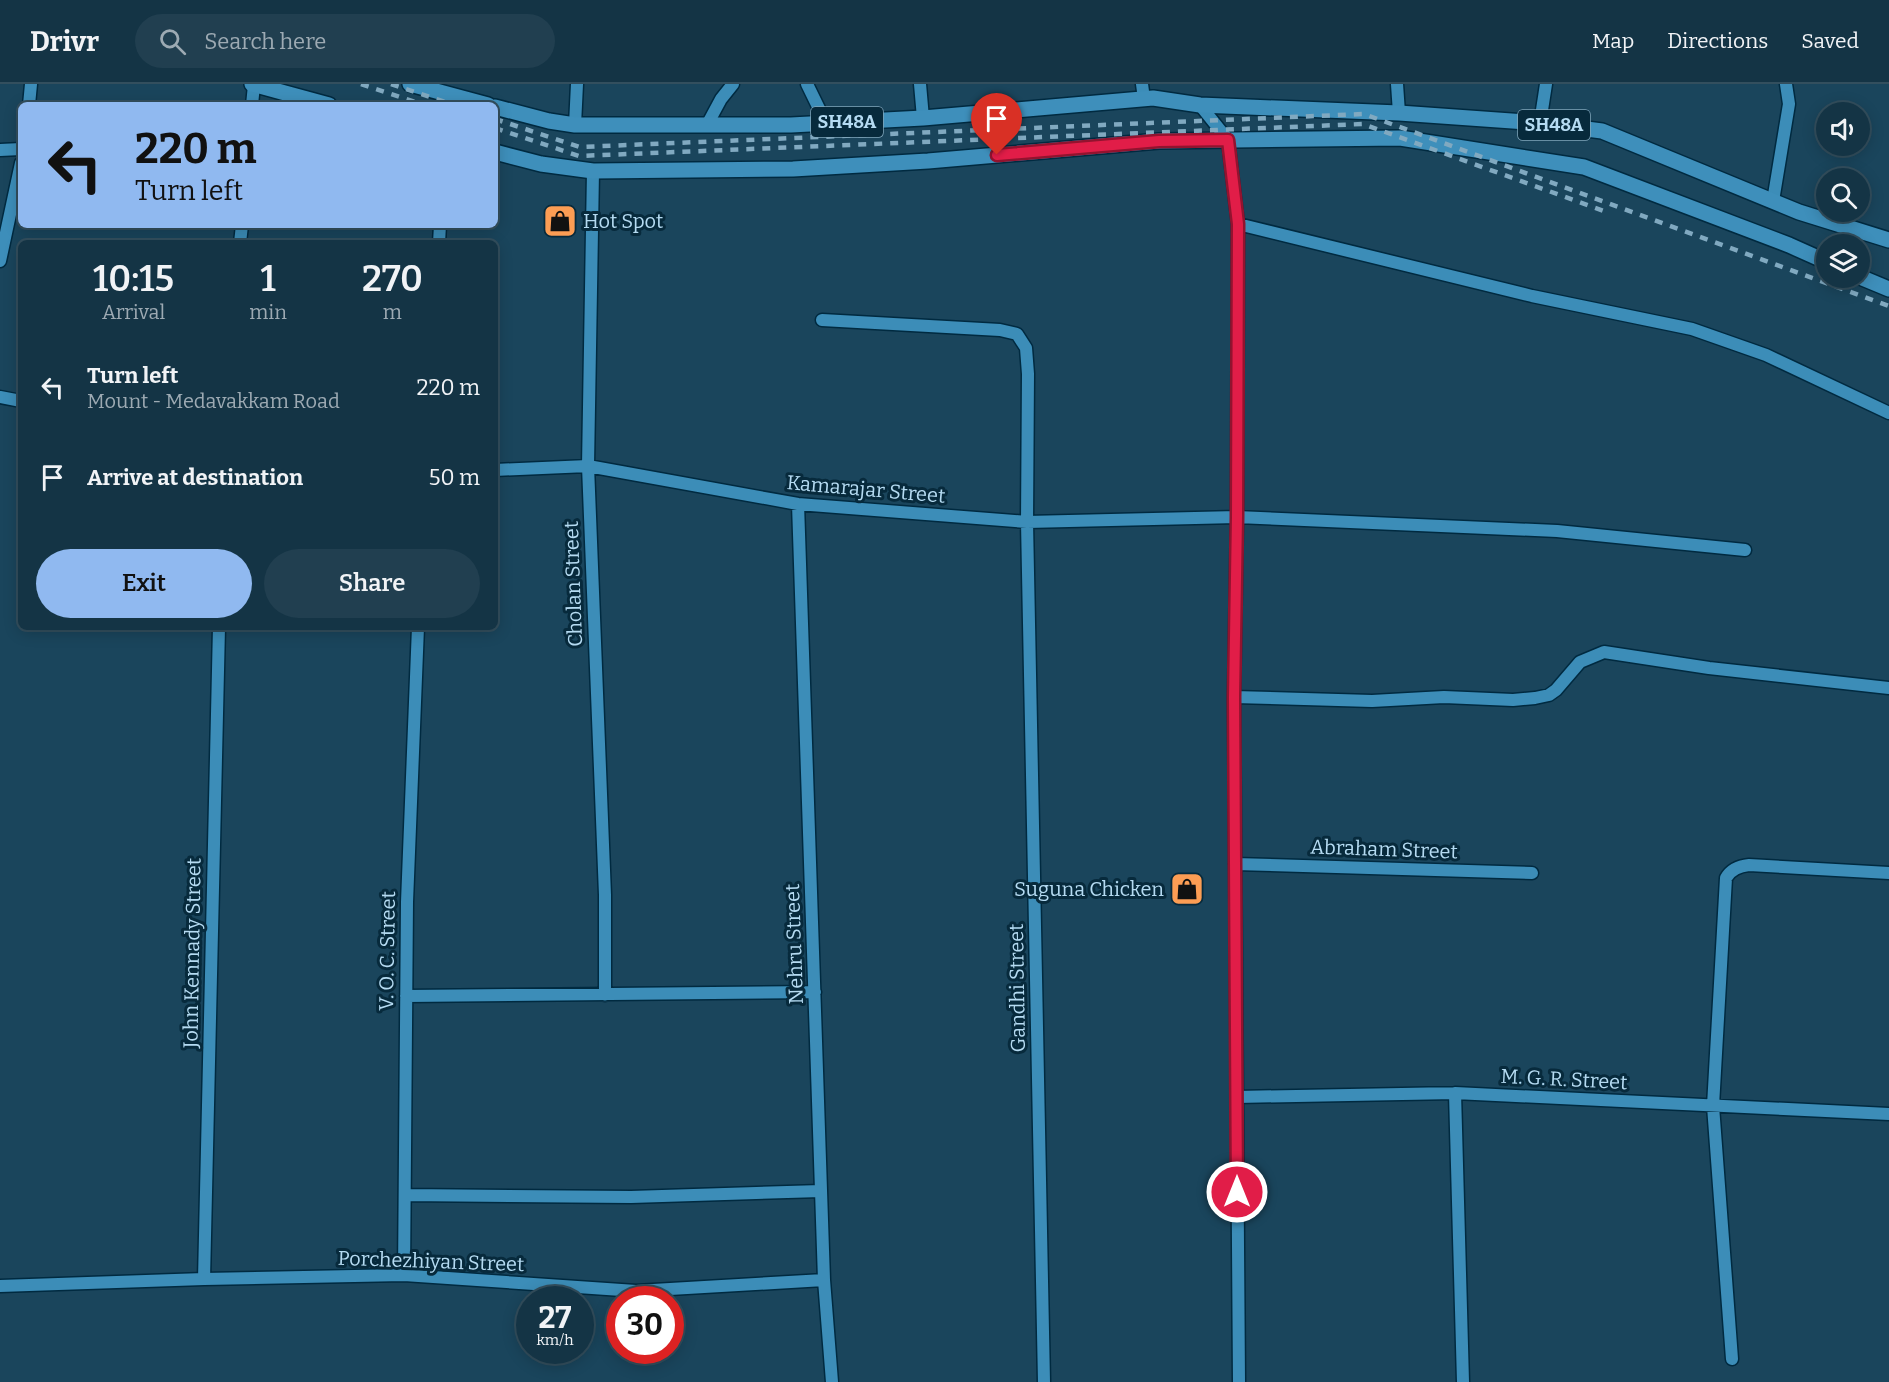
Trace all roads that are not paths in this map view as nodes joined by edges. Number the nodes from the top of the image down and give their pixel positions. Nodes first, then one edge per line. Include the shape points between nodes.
1 (31, 84) edge
2 (253, 84) edge
3 (410, 84) edge
4 (577, 84) edge
5 (733, 84) edge
6 (807, 84) edge
7 (920, 84) edge
8 (1396, 84) edge
9 (1546, 84) edge
10 (1786, 84) edge
11 (1143, 91) edge
12 (28, 102) edge
13 (252, 102) edge
14 (317, 102) edge
15 (477, 102) edge
16 (1200, 105) junction
17 (498, 108) edge
18 (1399, 113) junction
19 (923, 118) junction
20 (826, 123) junction
21 (1540, 123) junction
22 (575, 125) junction
23 (707, 125) junction
24 (1228, 140) junction
25 (18, 149) edge
26 (0, 150) edge
27 (498, 153) edge
28 (593, 171) junction
29 (18, 177) edge
30 (1773, 201) junction
31 (1238, 224) junction
32 (1889, 240) edge
33 (1816, 257) edge
34 (0, 261) edge
35 (1870, 281) edge
36 (1889, 289) edge
37 (822, 320) dead end
38 (0, 397) edge
39 (18, 400) edge
40 (1889, 412) edge
41 (588, 466) junction
42 (498, 470) edge
43 (798, 504) junction
44 (1237, 517) junction
45 (1027, 522) junction
46 (1745, 550) dead end
47 (219, 630) edge
48 (418, 630) edge
49 (1889, 688) edge
50 (1234, 697) junction
51 (1235, 864) junction
52 (1532, 873) dead end
53 (1889, 873) edge
54 (815, 992) junction
55 (406, 996) junction
56 (605, 996) junction
57 (1455, 1093) junction
58 (1237, 1097) junction
59 (1713, 1106) junction
60 (1889, 1114) edge
61 (821, 1191) junction
62 (405, 1195) junction
63 (404, 1275) junction
64 (204, 1279) junction
65 (824, 1280) junction
66 (0, 1286) edge
67 (1732, 1359) dead end
68 (832, 1382) edge
69 (1044, 1382) edge
70 (1239, 1382) edge
71 (1463, 1382) edge

1 - 12 street
2 - 13 street
2 - 14 main road
3 - 15 main road
4 - 22 street
5 - 23 street
6 - 20 street
7 - 19 street
8 - 18 street
9 - 21 street
10 - 30 street via 1789,104
11 - 16 main road, SH48A via 1154,98
11 - 19 main road, SH48A
16 - 18 main road, SH48A
16 - 24 street
17 - 22 main road, SH48A
18 - 21 main road, SH48A
19 - 20 main road, SH48A
20 - 23 main road, SH48A
21 - 30 main road, SH48A via 1602,131
22 - 23 main road, SH48A
24 - 28 main road, SH48A via 1159,141 793,169
24 - 31 street
24 - 33 main road, SH48A via 1400,138 1584,167
25 - 26 street
27 - 28 main road, SH48A
28 - 41 street, Cholan Street
29 - 34 street
30 - 32 main road, SH48A
31 - 40 street via 1532,296 1692,329 1766,355
31 - 44 street
35 - 36 main road
37 - 45 street, Gandhi Street via 1017,334 1026,348 1028,374
38 - 39 street
41 - 42 street, Kamarajar Street
41 - 43 street, Kamarajar Street
41 - 56 street, Cholan Street via 605,895
43 - 45 street, Kamarajar Street
43 - 54 street, Nehru Street
44 - 45 street, Kamarajar Street
44 - 46 street, Kamarajar Street via 1557,531
44 - 50 street
45 - 69 street, Gandhi Street
47 - 64 street, John Kennady Street
48 - 55 street, V. O. C. Street
49 - 50 street via 1604,652 1580,662 1549,695 1535,698 1372,701
50 - 51 street
51 - 52 street, Abraham Street
51 - 58 street
53 - 59 street via 1749,865 1728,873
54 - 56 street
54 - 61 street, Nehru Street
55 - 56 street
55 - 62 street, V. O. C. Street
57 - 58 street, M. G. R. Street
57 - 59 street, M. G. R. Street
57 - 71 street
58 - 70 street
59 - 60 street, M. G. R. Street
59 - 67 street
61 - 62 street via 631,1197
61 - 65 street, Nehru Street
62 - 63 street, V. O. C. Street
63 - 64 street, Porchezhiyan Street
63 - 65 street, Porchezhiyan Street via 636,1291
64 - 66 street, Porchezhiyan Street
65 - 68 street, Nehru Street

